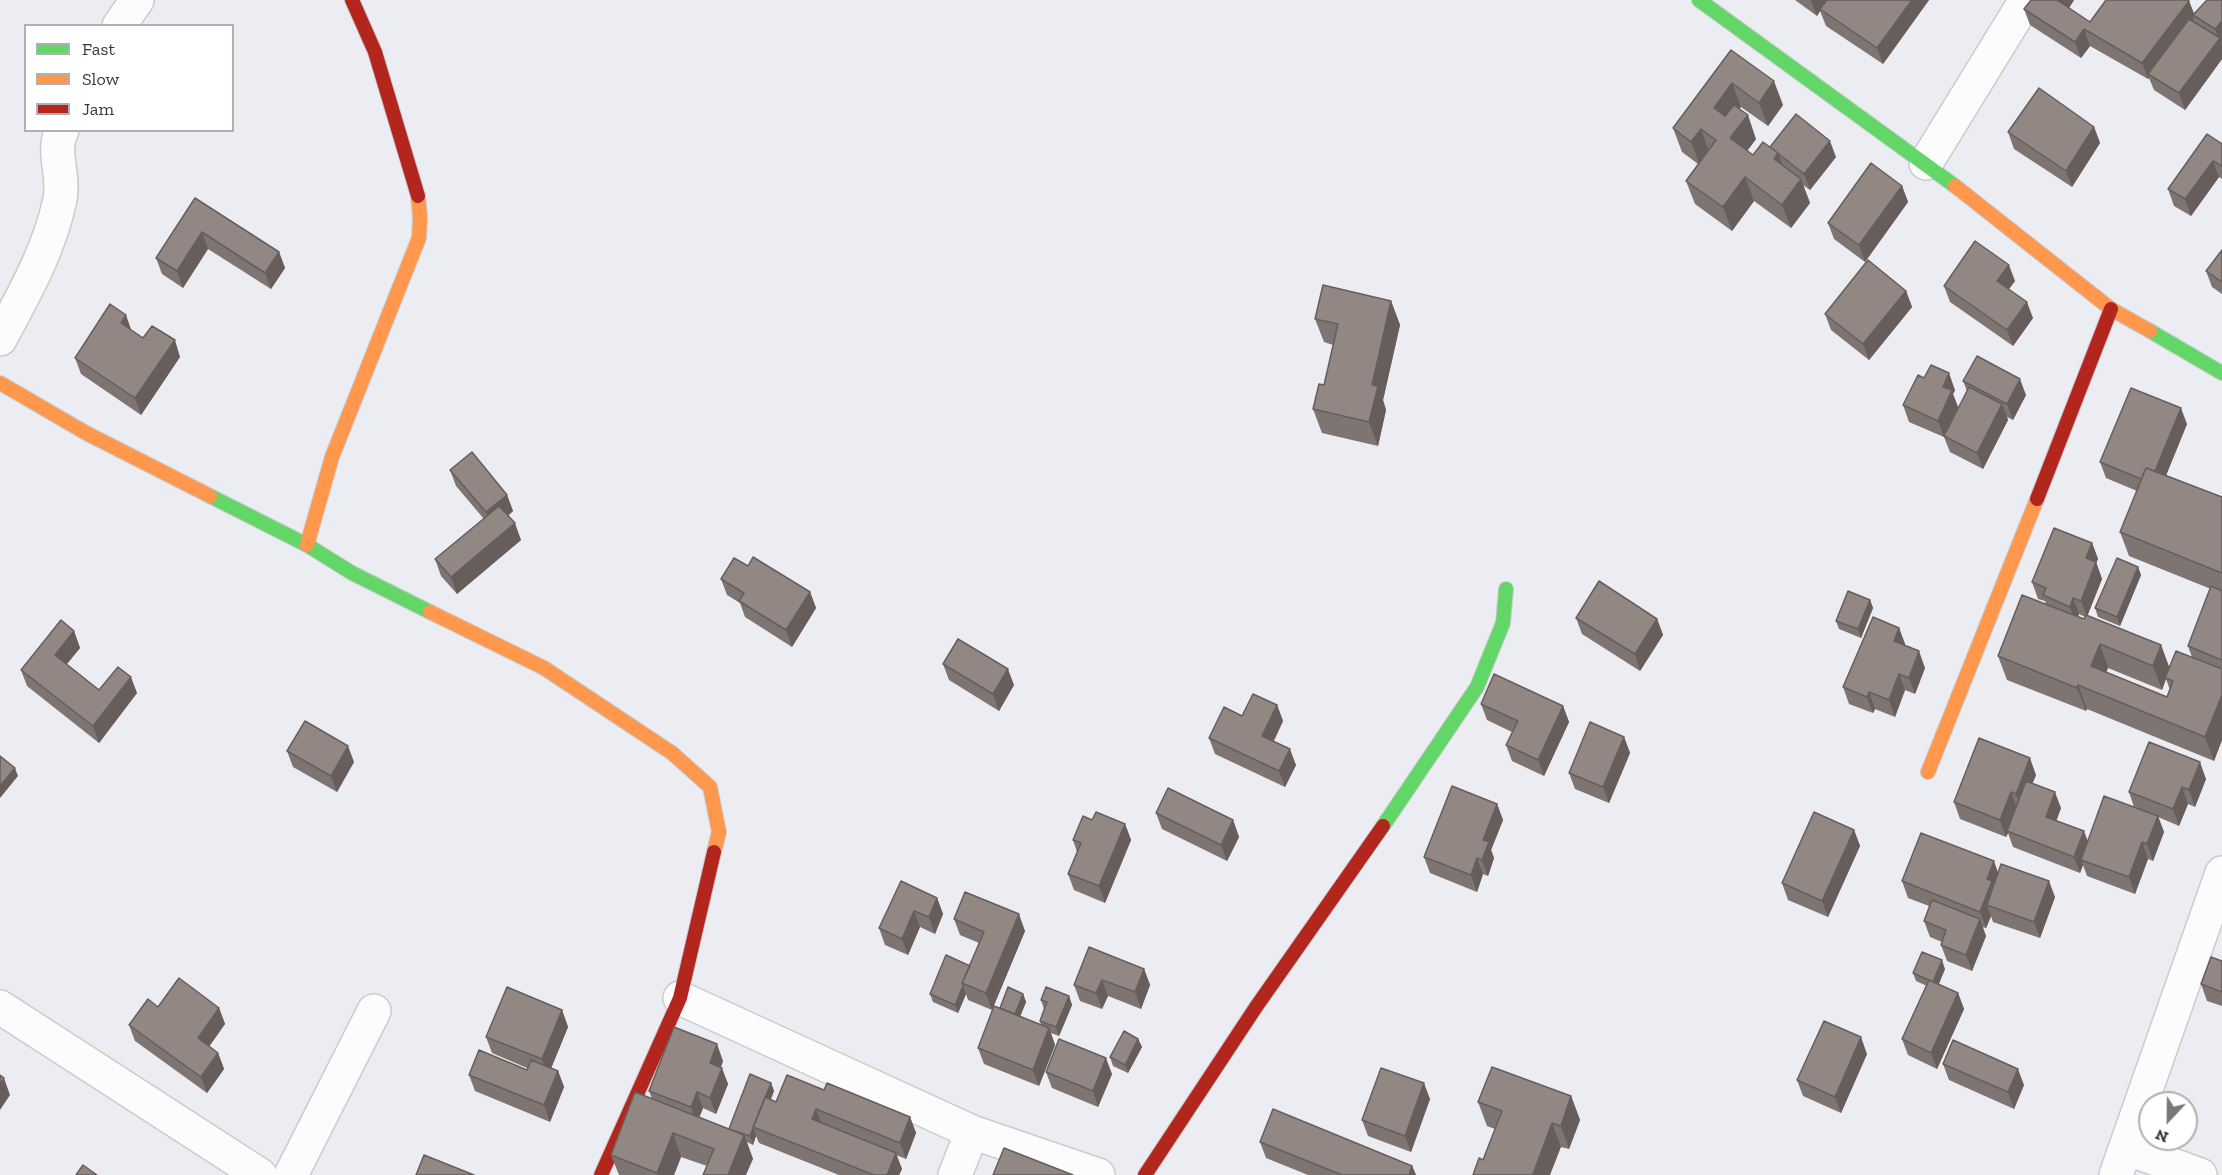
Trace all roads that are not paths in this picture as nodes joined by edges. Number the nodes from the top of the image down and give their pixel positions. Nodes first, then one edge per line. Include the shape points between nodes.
1 (137, 0) edge
2 (352, 0) edge
3 (1699, 0) edge
4 (2026, 0) edge
5 (120, 24) edge
6 (61, 132) edge
7 (1926, 163) junction
8 (2111, 309) junction
9 (0, 339) edge
10 (2222, 373) edge
11 (0, 383) edge
12 (308, 545) junction
13 (1506, 589) dead end
14 (1928, 772) dead end
15 (2222, 873) edge
16 (681, 998) junction
17 (0, 1007) edge
18 (374, 1011) dead end
19 (972, 1132) junction
20 (2121, 1161) edge
21 (260, 1175) edge
22 (291, 1175) edge
23 (601, 1175) edge
24 (955, 1175) edge
25 (1098, 1175) edge
26 (1145, 1175) edge
27 (2200, 1175) edge

1 - 5 street
2 - 12 street via 375,52 418,197 419,238 332,457
3 - 7 street
4 - 7 street
6 - 9 street via 57,140 61,196 50,236
7 - 8 street
8 - 10 street
8 - 14 street
11 - 12 street via 86,433
12 - 16 street via 352,573 544,668 672,753 710,787 719,832
13 - 26 street via 1503,623 1477,687
15 - 20 street
16 - 19 street
16 - 23 street
17 - 21 street
18 - 22 street
19 - 24 street
19 - 25 street
20 - 27 street

